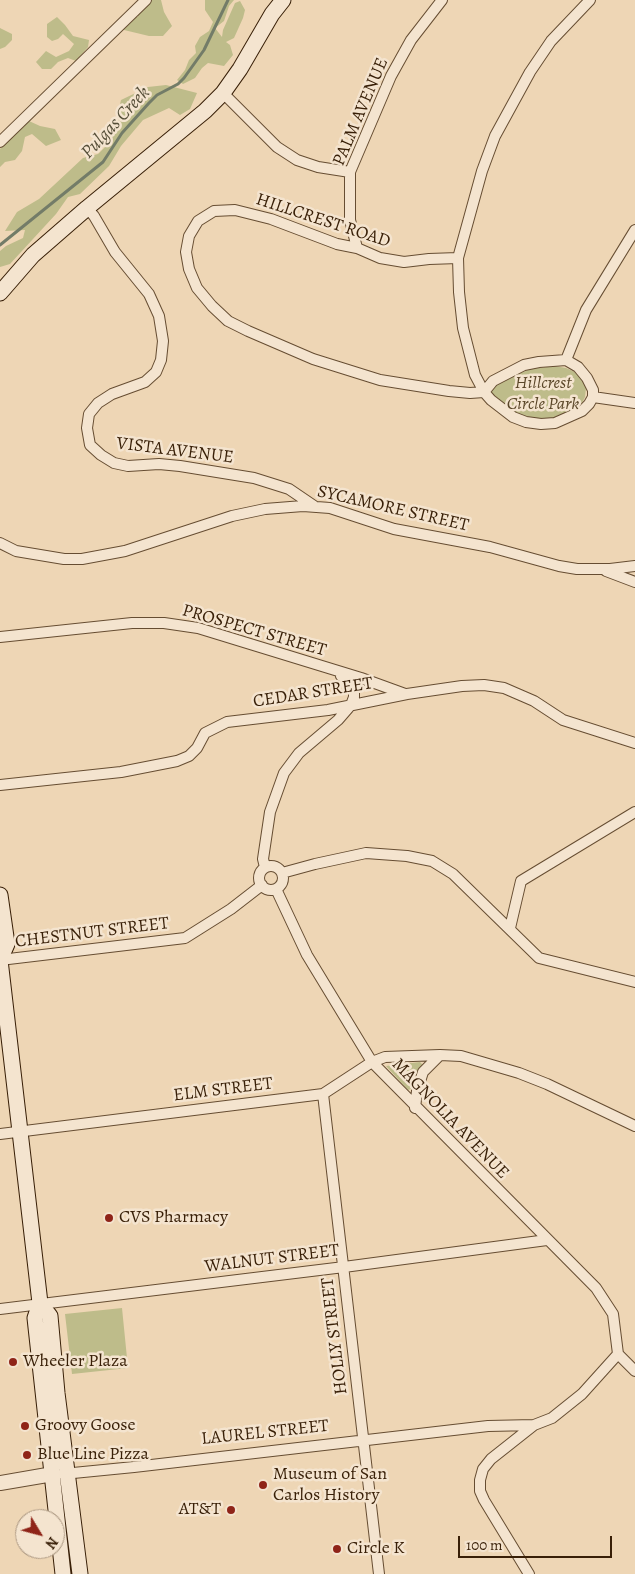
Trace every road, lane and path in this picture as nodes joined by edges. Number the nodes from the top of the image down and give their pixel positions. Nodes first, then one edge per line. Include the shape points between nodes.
1 (146, 0) edge
2 (282, 0) edge
3 (442, 0) edge
4 (590, 0) edge
5 (223, 93) junction
6 (0, 142) edge
7 (350, 172) junction
8 (87, 208) junction
9 (635, 230) edge
10 (357, 248) junction
11 (458, 258) junction
12 (0, 293) edge
13 (566, 360) junction
14 (484, 392) junction
15 (593, 397) junction
16 (635, 404) edge
17 (314, 507) junction
18 (0, 543) edge
19 (635, 566) edge
20 (602, 569) junction
21 (635, 582) edge
22 (0, 636) edge
23 (324, 668) junction
24 (407, 694) junction
25 (351, 705) junction
26 (635, 743) edge
27 (0, 785) edge
28 (635, 812) edge
29 (266, 867) junction
30 (282, 873) junction
31 (262, 885) junction
32 (276, 889) junction
33 (0, 895) edge
34 (510, 928) junction
35 (0, 960) edge
36 (635, 982) edge
37 (440, 1055) junction
38 (372, 1062) junction
39 (323, 1094) junction
40 (415, 1108) junction
41 (635, 1126) edge
42 (21, 1131) junction
43 (0, 1134) edge
44 (547, 1240) junction
45 (344, 1267) junction
46 (40, 1303) junction
47 (0, 1309) edge
48 (618, 1354) junction
49 (635, 1371) edge
50 (534, 1425) junction
51 (364, 1441) junction
52 (60, 1474) junction
53 (0, 1483) edge
54 (63, 1574) edge
55 (80, 1574) edge
56 (379, 1574) edge
57 (529, 1574) edge

1 - 6 street
2 - 5 main road
3 - 7 street, PALM AVENUE via 411,40 391,76
4 - 11 street via 551,41 495,136
5 - 7 street via 277,147 297,160
5 - 8 main road
7 - 10 street, PALM AVENUE via 350,220
8 - 12 main road via 34,255
8 - 17 street, VISTA AVENUE via 115,252 149,294 159,316 163,340 156,372 146,382 112,394 89,414 90,445 101,456 128,466 173,465 254,478 289,488
9 - 13 street via 586,310
10 - 11 street, HILLCREST ROAD via 380,258 404,262
10 - 14 street, HILLCREST ROAD via 235,210 214,211 198,221 189,236 186,252 188,269 197,288 228,321 248,331 313,358 380,380 449,391
11 - 14 street via 463,328 475,375
13 - 14 street via 524,365 493,381
13 - 15 street via 588,378
14 - 15 street via 513,417 541,424 555,423 582,412
15 - 16 street
17 - 18 street, SYCAMORE STREET via 265,509 232,516 125,551 82,559 16,551
17 - 20 street, SYCAMORE STREET via 330,508 394,529 490,547 559,566
19 - 20 street, SYCAMORE STREET
20 - 21 street
22 - 23 street, PROSPECT STREET via 132,623 164,623 198,628
23 - 24 street, PROSPECT STREET
23 - 25 street via 352,683 354,697
24 - 25 street, CEDAR STREET
24 - 26 street, CEDAR STREET via 462,686 504,688 572,724
25 - 27 street, CEDAR STREET via 228,722 205,733 189,756 177,761 121,772
25 - 29 street via 299,753 284,773 270,812 263,859
28 - 34 street via 521,881
29 - 30 street via 277,867
29 - 31 street via 259,877
30 - 32 street via 283,879
30 - 34 street via 366,853 432,861 453,874
31 - 32 street
31 - 35 street, CHESTNUT STREET via 185,938
32 - 38 street, MAGNOLIA AVENUE via 307,955
33 - 35 main road via 7,944
34 - 36 street via 539,958
35 - 42 main road
37 - 38 street, ELM STREET via 385,1057
37 - 40 street via 423,1072
37 - 41 street, ELM STREET via 461,1056 547,1084
38 - 39 street, ELM STREET
38 - 40 street, MAGNOLIA AVENUE
39 - 42 street, ELM STREET
39 - 45 street, HOLLY STREET
40 - 44 street, MAGNOLIA AVENUE
42 - 43 street, ELM STREET
42 - 46 main road
44 - 45 street, WALNUT STREET
44 - 48 street, MAGNOLIA AVENUE via 596,1288 613,1314
45 - 46 street, WALNUT STREET
45 - 51 street, HOLLY STREET
46 - 47 street, WALNUT STREET
46 - 52 main road via 35,1318
48 - 49 street
48 - 50 street via 582,1394 552,1418
50 - 51 street, LAUREL STREET via 488,1426
50 - 57 street via 491,1459 480,1480 484,1500
51 - 52 street, LAUREL STREET
51 - 56 street, HOLLY STREET
52 - 53 street, LAUREL STREET
52 - 54 main road
52 - 55 main road

